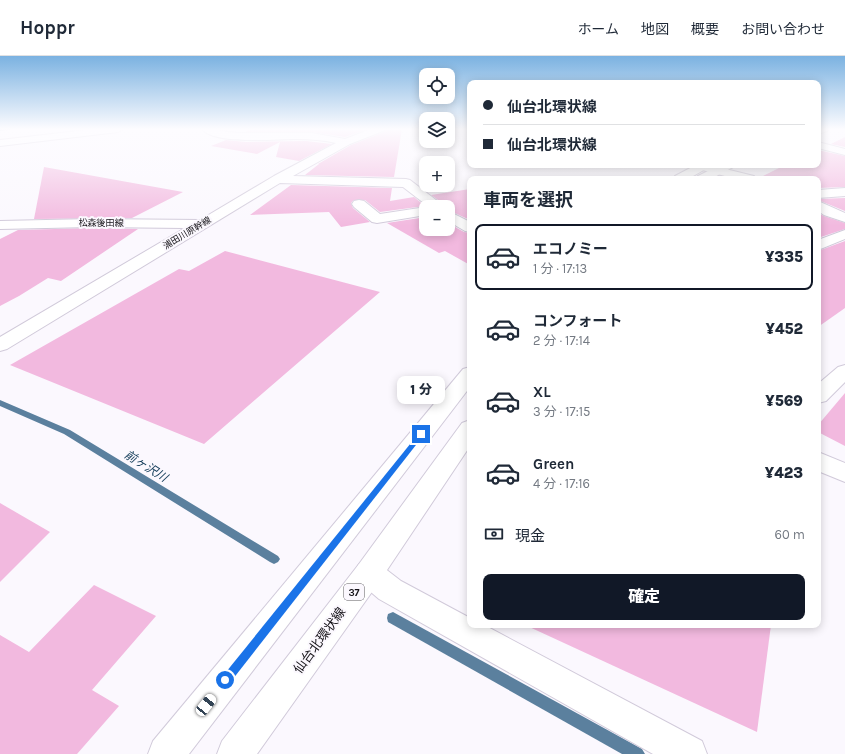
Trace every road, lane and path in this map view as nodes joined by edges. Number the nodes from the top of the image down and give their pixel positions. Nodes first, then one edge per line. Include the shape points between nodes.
1 (310, 162) edge
2 (697, 168) edge
3 (708, 168) edge
4 (721, 168) edge
5 (716, 170) junction
6 (684, 176) edge
7 (707, 176) edge
8 (739, 176) edge
9 (278, 179) junction
10 (845, 192) edge
11 (821, 194) edge
12 (429, 200) edge
13 (359, 204) dead end
14 (821, 207) edge
15 (419, 212) edge
16 (845, 218) edge
17 (455, 219) edge
18 (203, 224) junction
19 (0, 225) edge
20 (467, 226) edge
21 (845, 234) edge
22 (821, 244) edge
23 (0, 345) edge
24 (845, 371) edge
25 (467, 377) edge
26 (821, 393) edge
27 (467, 432) edge
28 (821, 462) edge
29 (845, 473) edge
30 (369, 573) junction
31 (166, 754) edge
32 (235, 754) edge
33 (689, 754) edge

1 - 9 main road, 浦田川原幹線
2 - 6 main road
3 - 5 main road
4 - 5 main road
5 - 7 main road
5 - 8 main road
9 - 12 main road via 406,183
9 - 18 main road, 浦田川原幹線
10 - 11 main road
13 - 15 main road via 377,219
14 - 16 main road
17 - 20 main road
18 - 19 main road, 松森後田線
18 - 23 main road, 浦田川原幹線
21 - 22 main road
24 - 26 main road
25 - 31 main road
27 - 30 main road, 仙台北環状線 / 37
28 - 29 main road
30 - 32 main road, 仙台北環状線 / 37
30 - 33 main road via 397,593

